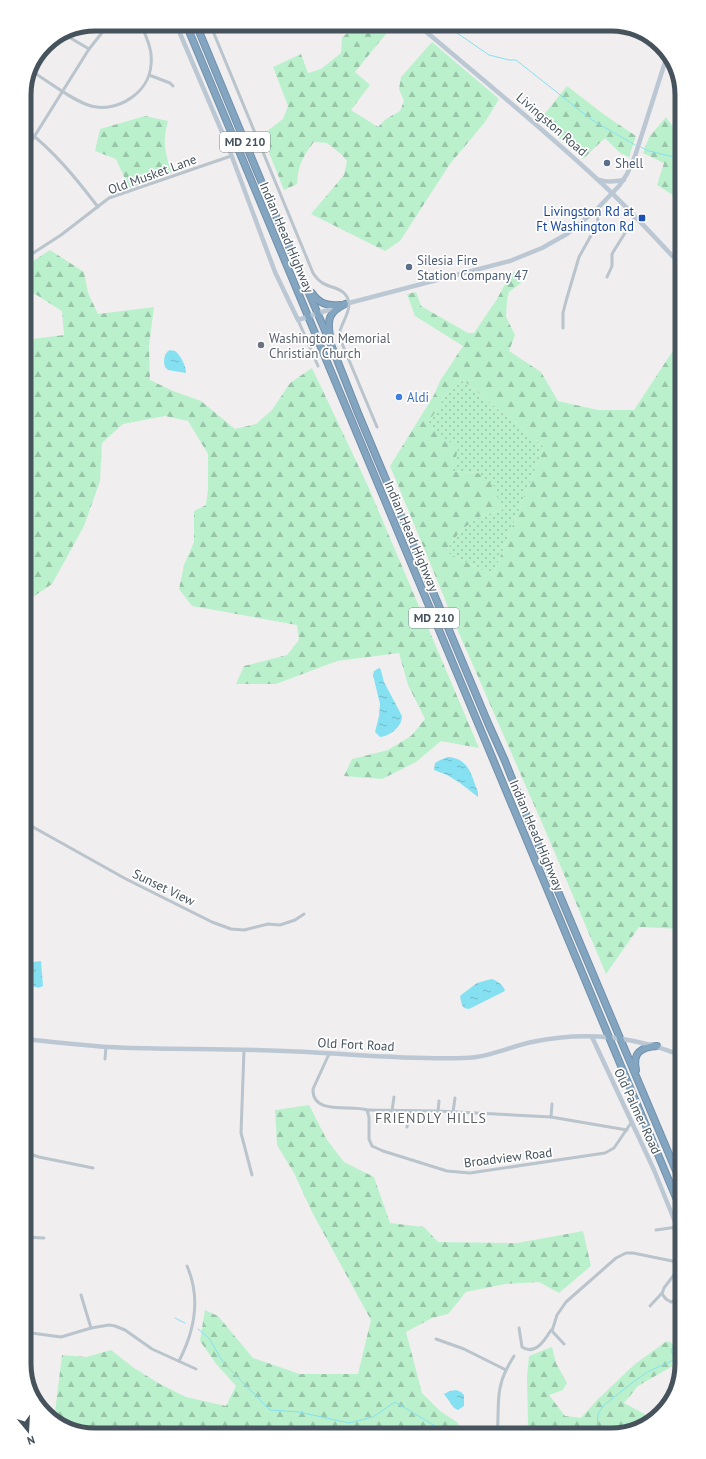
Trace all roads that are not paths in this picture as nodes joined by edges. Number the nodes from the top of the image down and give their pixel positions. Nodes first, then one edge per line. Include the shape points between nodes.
1 (103, 31) edge
2 (144, 31) edge
3 (179, 31) edge
4 (189, 31) edge
5 (199, 31) edge
6 (213, 31) edge
7 (425, 31) edge
8 (69, 37) edge
9 (89, 49) junction
10 (665, 62) edge
11 (35, 73) edge
12 (149, 75) junction
13 (173, 86) dead end
14 (64, 91) junction
15 (31, 133) edge
16 (35, 136) junction
17 (31, 142) edge
18 (231, 156) junction
19 (599, 180) junction
20 (624, 180) junction
21 (612, 193) junction
22 (98, 207) junction
23 (597, 209) junction
24 (635, 217) junction
25 (31, 254) edge
26 (675, 259) edge
27 (607, 277) dead end
28 (303, 279) junction
29 (345, 304) junction
30 (317, 313) junction
31 (308, 316) junction
32 (298, 320) junction
33 (563, 328) dead end
34 (333, 349) junction
35 (318, 366) dead end
36 (377, 427) dead end
37 (31, 826) edge
38 (304, 914) dead end
39 (592, 1037) junction
40 (609, 1037) junction
41 (621, 1038) junction
42 (31, 1040) edge
43 (657, 1046) junction
44 (106, 1047) junction
45 (244, 1050) junction
46 (675, 1053) edge
47 (329, 1054) junction
48 (105, 1059) dead end
49 (640, 1085) junction
50 (394, 1097) dead end
51 (454, 1098) dead end
52 (439, 1101) dead end
53 (552, 1104) dead end
54 (367, 1110) junction
55 (392, 1111) junction
56 (410, 1111) junction
57 (438, 1111) junction
58 (453, 1112) junction
59 (551, 1117) junction
60 (631, 1123) junction
61 (407, 1127) dead end
62 (627, 1130) junction
63 (31, 1154) edge
64 (93, 1168) dead end
65 (675, 1169) edge
66 (252, 1175) dead end
67 (675, 1195) edge
68 (675, 1223) edge
69 (675, 1228) edge
70 (656, 1230) dead end
71 (31, 1237) edge
72 (44, 1238) dead end
73 (675, 1262) edge
74 (187, 1266) dead end
75 (675, 1273) edge
76 (662, 1293) junction
77 (81, 1294) dead end
78 (675, 1301) edge
79 (650, 1306) dead end
80 (91, 1328) junction
81 (519, 1328) dead end
82 (552, 1328) junction
83 (31, 1333) edge
84 (436, 1339) dead end
85 (564, 1344) dead end
86 (514, 1356) dead end
87 (179, 1361) junction
88 (196, 1370) dead end
89 (506, 1370) junction
90 (498, 1428) edge

1 - 9 street
2 - 12 street via 151,52
3 - 18 main road
4 - 31 highway, Indian Head Highway / MD 210
5 - 28 highway, Indian Head Highway / MD 210
6 - 29 street via 311,270 320,282 344,294
7 - 19 main road, Livingston Road
8 - 9 street
9 - 14 street
10 - 20 main road via 635,156
11 - 14 street
12 - 13 street
12 - 14 street via 134,96 110,106 86,104
14 - 16 street
15 - 16 street
16 - 17 street
16 - 22 street via 72,173
18 - 22 street, Old Musket Lane via 119,194
18 - 32 main road via 275,272
19 - 20 main road
19 - 21 main road, Livingston Road
20 - 21 main road
21 - 23 main road
21 - 24 main road, Livingston Road
22 - 25 street, Old Musket Lane
23 - 29 main road via 562,236 523,256
23 - 33 street via 598,223 579,257 563,313
24 - 26 main road, Livingston Road
24 - 27 street via 614,249 612,266
28 - 29 highway via 319,302 328,305
28 - 30 highway, Indian Head Highway / MD 210
29 - 30 main road
29 - 34 highway via 334,310 329,320
29 - 36 street via 346,319 340,333 341,340
30 - 31 main road
30 - 34 highway, Indian Head Highway / MD 210
31 - 32 main road
31 - 40 highway, Indian Head Highway / MD 210
32 - 35 street
34 - 41 highway, Indian Head Highway / MD 210
37 - 38 street, Sunset View via 126,879 231,929 244,930 268,924 280,925
39 - 40 main road, Old Fort Road
39 - 47 main road, Old Fort Road via 531,1042 483,1056 465,1058
39 - 60 main road, Old Palmer Road
40 - 41 main road, Old Fort Road
40 - 67 highway, Indian Head Highway / MD 210
41 - 43 main road, Old Fort Road
41 - 49 highway, Indian Head Highway / MD 210
42 - 44 main road, Old Fort Road
43 - 46 main road, Old Fort Road
43 - 49 highway via 641,1050 635,1057
44 - 45 main road, Old Fort Road
44 - 48 street
45 - 47 main road, Old Fort Road
45 - 66 street via 241,1133
47 - 54 street via 313,1089 315,1098 330,1106
49 - 65 highway, Indian Head Highway / MD 210
50 - 55 street
51 - 58 street
52 - 57 street
53 - 59 street
54 - 55 street
54 - 62 street, Broadview Road via 369,1139 372,1146 460,1173 605,1154 614,1148
55 - 56 street
56 - 57 street
56 - 61 street
57 - 58 street
58 - 59 street
59 - 62 street
60 - 62 street, Broadview Road
60 - 68 main road, Old Palmer Road via 654,1170
63 - 64 street
69 - 70 street
71 - 72 street
73 - 82 street via 633,1253 622,1254 566,1302 557,1314
74 - 87 street via 194,1290 194,1311 189,1337
75 - 76 street
76 - 78 street via 663,1297
76 - 79 street
77 - 80 street
80 - 83 street via 61,1337
80 - 87 street via 109,1325 119,1327 152,1349
81 - 82 street via 522,1347 528,1349 543,1343
82 - 85 street via 553,1333
84 - 89 street via 464,1349
86 - 89 street
87 - 88 street
89 - 90 street via 500,1389

